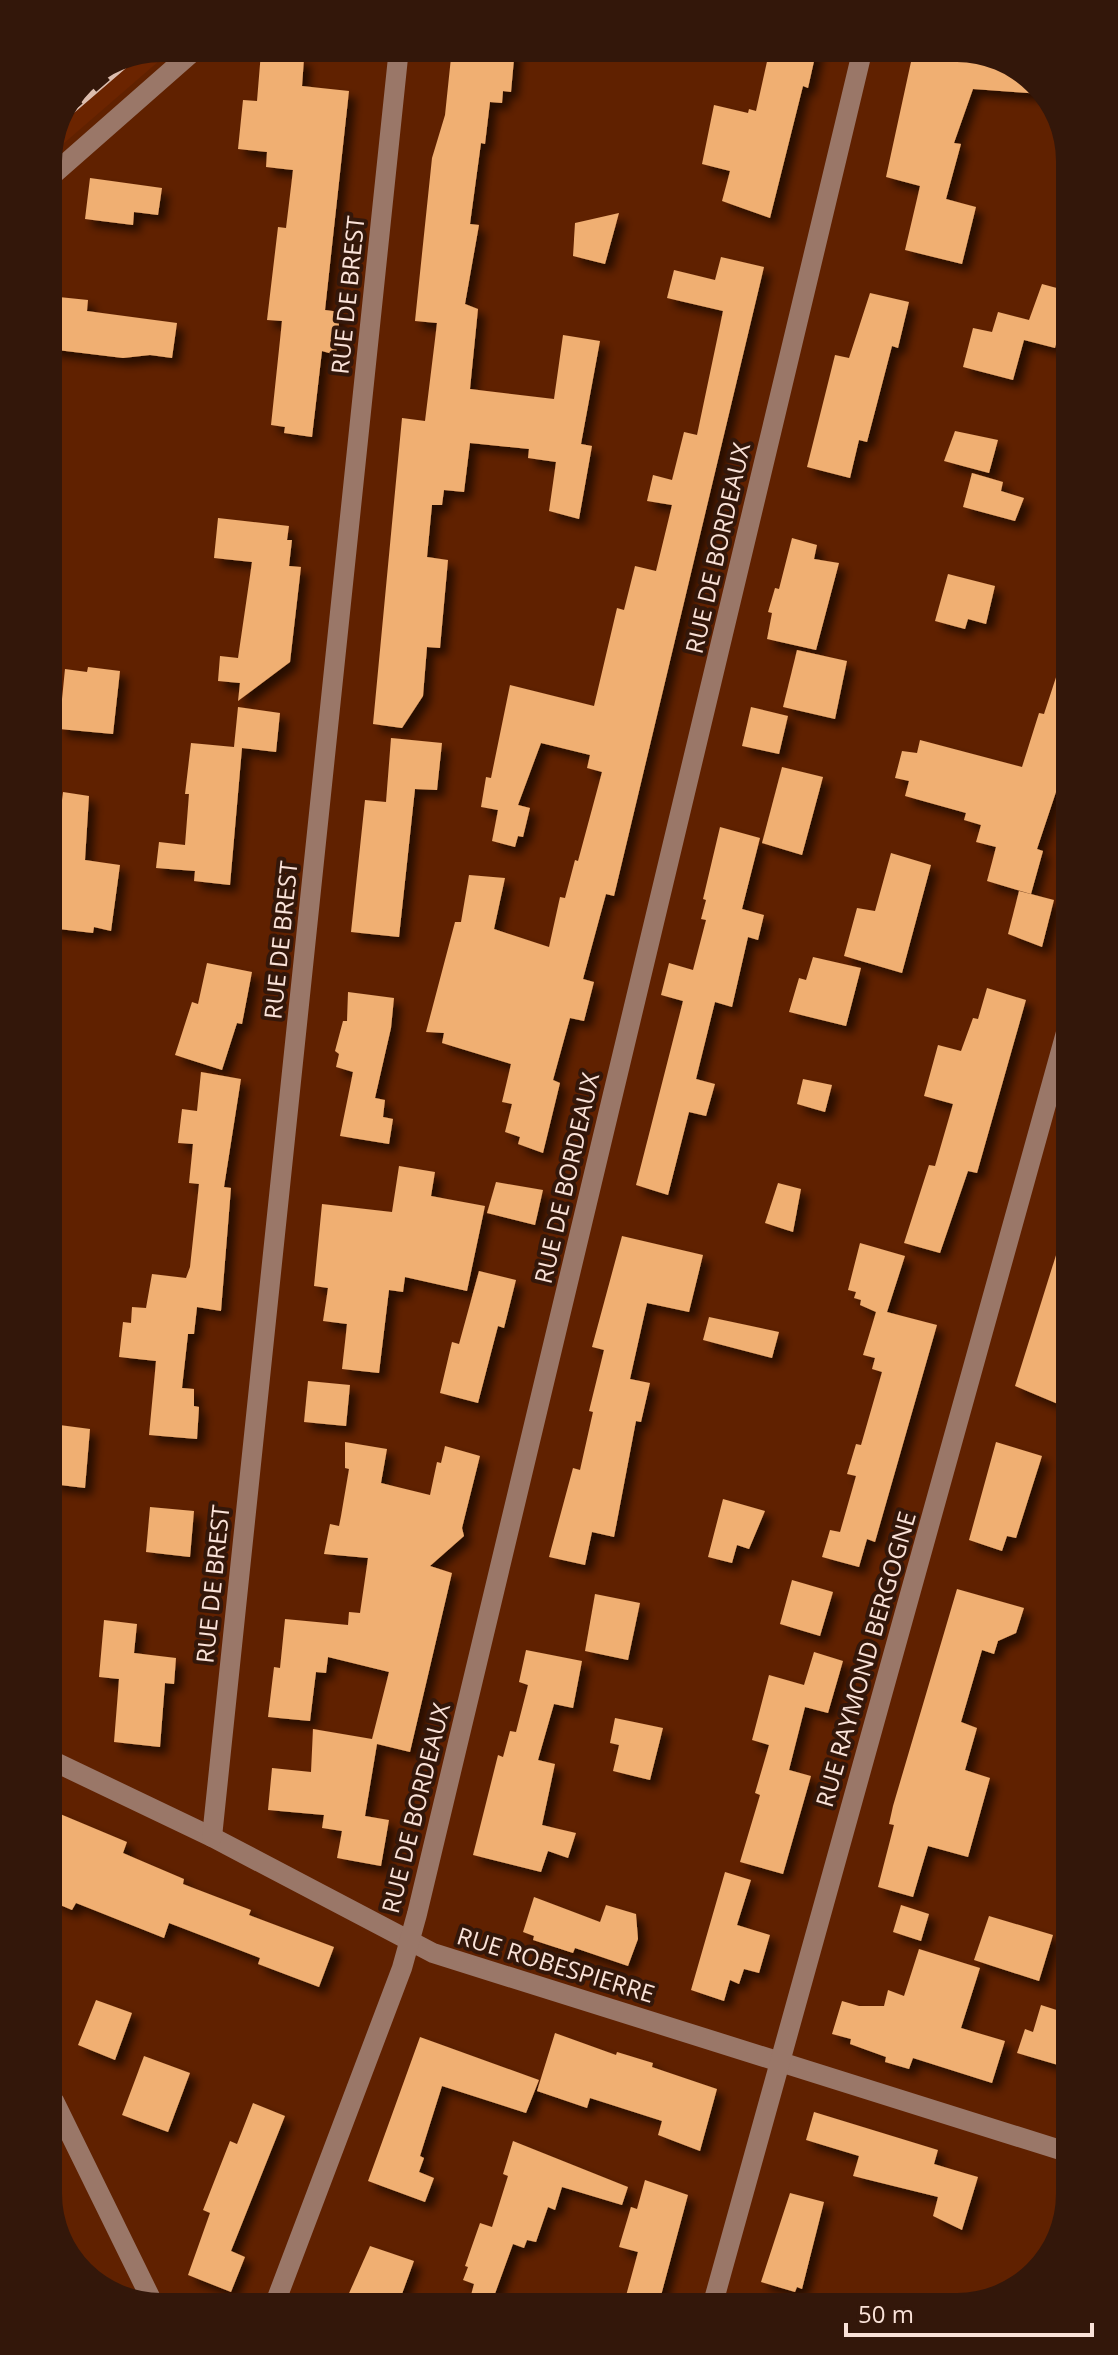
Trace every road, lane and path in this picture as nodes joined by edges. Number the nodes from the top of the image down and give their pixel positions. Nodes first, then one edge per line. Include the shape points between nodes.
1 (181, 62) edge
2 (398, 62) edge
3 (860, 62) edge
4 (62, 167) edge
5 (1056, 1069) edge
6 (62, 1765) edge
7 (212, 1837) junction
8 (409, 1943) junction
9 (780, 2060) junction
10 (62, 2117) edge
11 (1056, 2149) edge
12 (148, 2292) edge
13 (279, 2293) edge
14 (716, 2293) edge

1 - 4 street
2 - 7 street, RUE DE BREST
3 - 8 street, RUE DE BORDEAUX
5 - 9 street, RUE RAYMOND BERGOGNE
6 - 7 street, RUE ROBESPIERRE
7 - 8 street, RUE ROBESPIERRE
8 - 9 street, RUE ROBESPIERRE
8 - 13 street, RUE DE BORDEAUX
9 - 11 street, RUE ROBESPIERRE
9 - 14 street, RUE RAYMOND BERGOGNE
10 - 12 street

